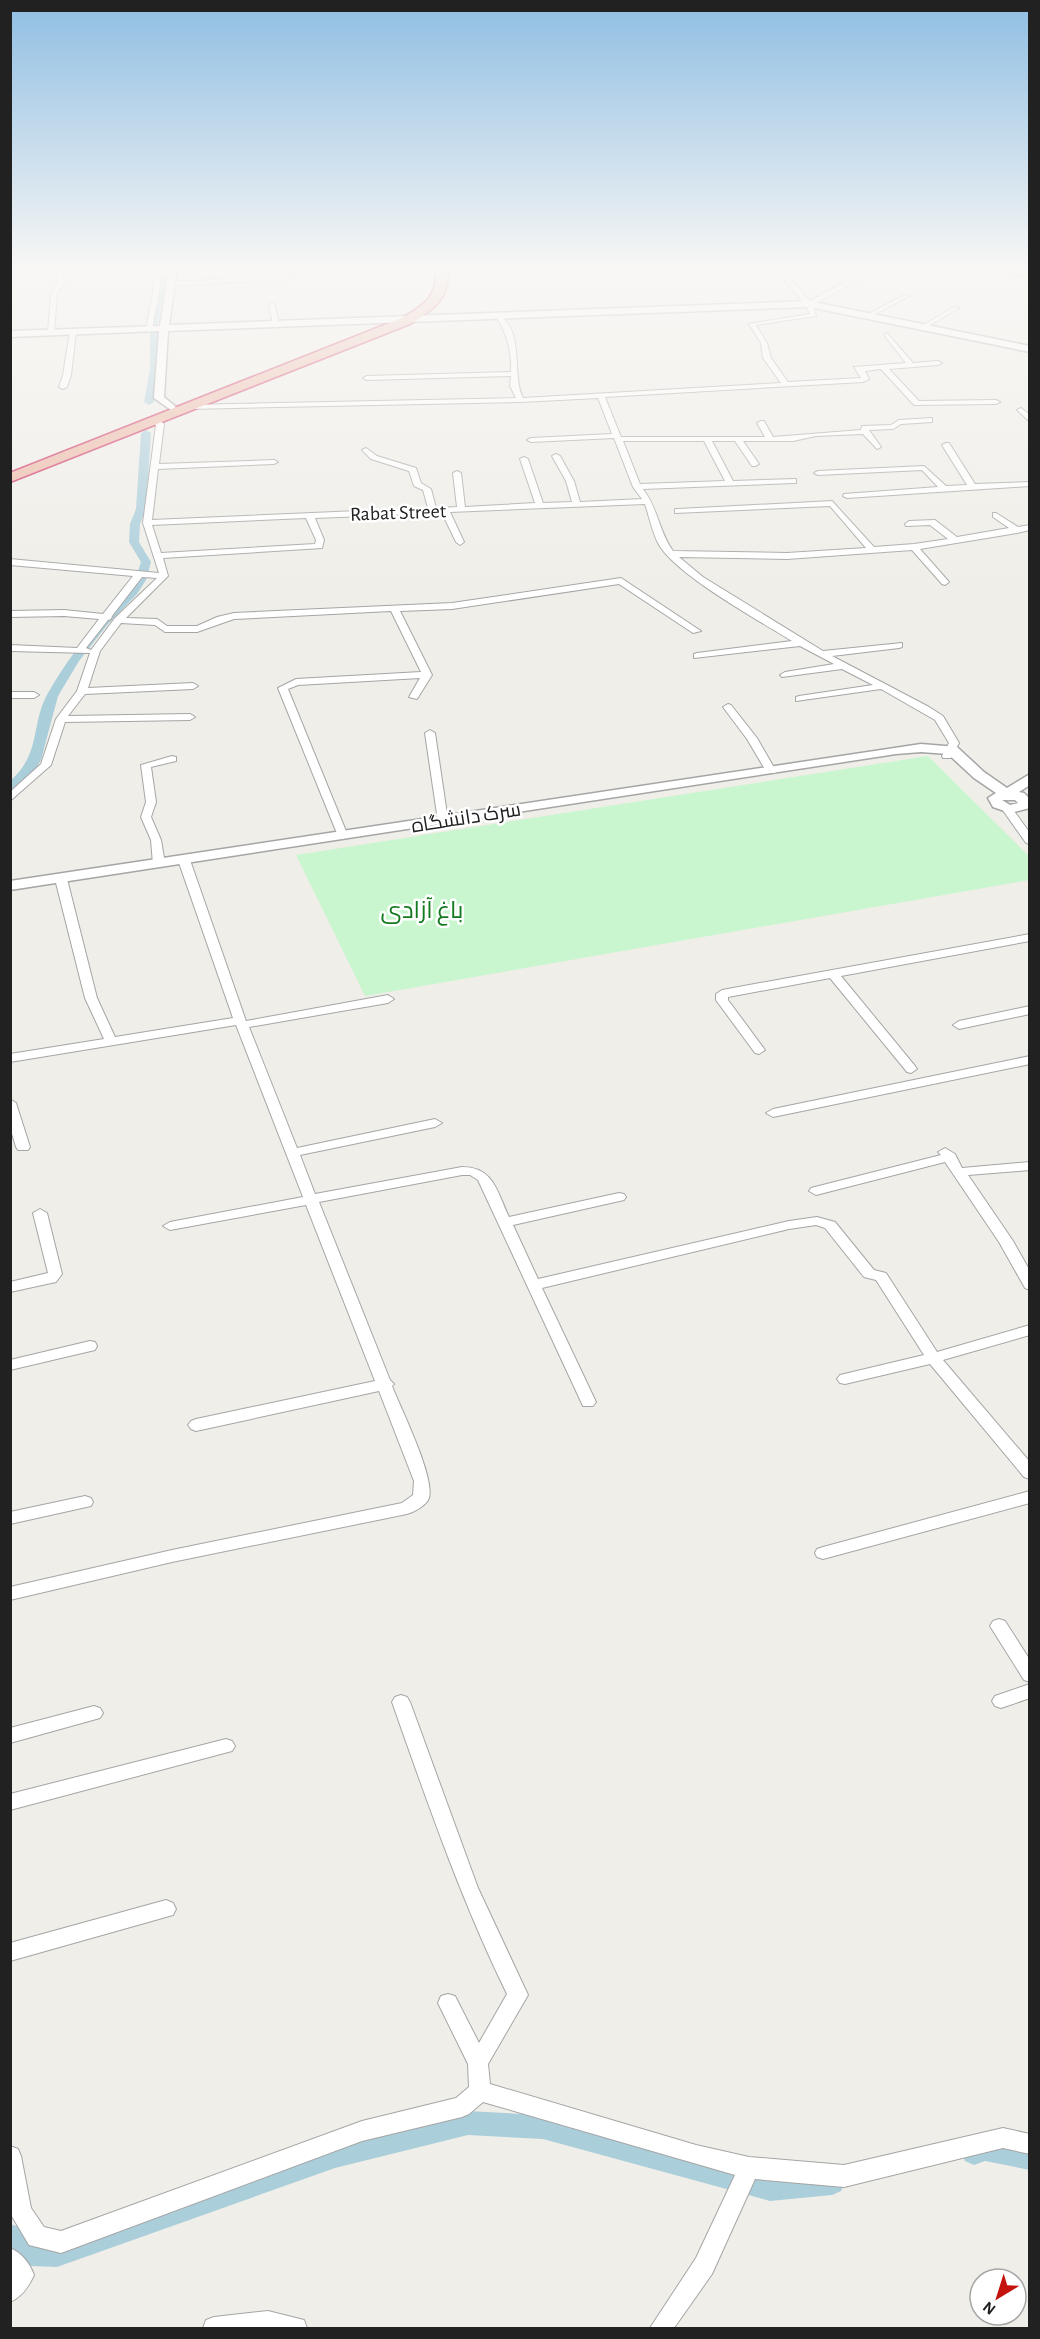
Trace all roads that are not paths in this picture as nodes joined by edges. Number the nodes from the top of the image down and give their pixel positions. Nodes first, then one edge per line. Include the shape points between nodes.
1 (66, 378) edge
2 (158, 378) edge
3 (244, 378) edge
4 (261, 378) edge
5 (514, 378) edge
6 (781, 378) edge
7 (865, 378) edge
8 (893, 378) edge
9 (786, 385) junction
10 (63, 387) dead end
11 (601, 396) junction
12 (521, 400) junction
13 (996, 402) dead end
14 (171, 407) junction
15 (188, 407) junction
16 (1029, 410) edge
17 (856, 419) dead end
18 (154, 420) junction
19 (929, 420) dead end
20 (1029, 420) edge
21 (760, 423) dead end
22 (864, 430) junction
23 (618, 438) junction
24 (707, 439) junction
25 (531, 440) dead end
26 (738, 440) junction
27 (771, 440) junction
28 (946, 445) dead end
29 (877, 447) dead end
30 (366, 450) dead end
31 (556, 456) dead end
32 (524, 459) dead end
33 (274, 462) dead end
34 (754, 464) dead end
35 (155, 467) junction
36 (10, 471) edge
37 (457, 473) dead end
38 (818, 473) dead end
39 (10, 478) edge
40 (793, 481) dead end
41 (730, 483) junction
42 (1029, 484) edge
43 (972, 486) junction
44 (637, 487) junction
45 (943, 487) junction
46 (847, 496) dead end
47 (648, 501) junction
48 (577, 505) junction
49 (540, 506) junction
50 (445, 510) junction
51 (461, 510) junction
52 (433, 511) junction
53 (678, 511) dead end
54 (996, 514) dead end
55 (309, 515) junction
56 (147, 523) junction
57 (909, 524) dead end
58 (1029, 527) edge
59 (1017, 530) junction
60 (954, 540) junction
61 (460, 542) dead end
62 (914, 547) junction
63 (872, 550) junction
64 (670, 555) junction
65 (157, 556) junction
66 (10, 562) edge
67 (140, 573) junction
68 (164, 576) junction
69 (945, 582) dead end
70 (395, 610) junction
71 (10, 614) edge
72 (108, 617) junction
73 (118, 620) junction
74 (696, 631) dead end
75 (801, 643) junction
76 (899, 645) dead end
77 (10, 648) edge
78 (80, 650) junction
79 (95, 651) junction
80 (821, 654) junction
81 (697, 656) dead end
82 (841, 666) junction
83 (427, 675) junction
84 (785, 675) dead end
85 (193, 686) dead end
86 (883, 686) junction
87 (82, 691) junction
88 (10, 695) edge
89 (34, 695) dead end
90 (414, 697) dead end
91 (800, 699) dead end
92 (729, 707) dead end
93 (190, 717) dead end
94 (61, 719) junction
95 (430, 734) dead end
96 (950, 753) junction
97 (172, 759) dead end
98 (771, 771) junction
99 (979, 776) junction
100 (1029, 778) edge
101 (10, 798) edge
102 (1016, 801) edge
103 (443, 821) junction
104 (342, 836) junction
105 (1029, 841) edge
106 (184, 860) junction
107 (159, 864) junction
108 (61, 879) junction
109 (10, 886) edge
110 (1029, 937) edge
111 (834, 975) junction
112 (388, 999) dead end
113 (1029, 1010) edge
114 (241, 1023) junction
115 (959, 1025) dead end
116 (111, 1042) junction
117 (759, 1050) dead end
118 (10, 1058) edge
119 (1029, 1060) edge
120 (911, 1069) dead end
121 (10, 1103) edge
122 (773, 1113) dead end
123 (435, 1123) dead end
124 (24, 1147) dead end
125 (292, 1154) junction
126 (1029, 1166) edge
127 (960, 1172) junction
128 (816, 1191) dead end
129 (619, 1197) dead end
130 (312, 1199) junction
131 (40, 1213) dead end
132 (504, 1222) junction
133 (170, 1226) dead end
134 (533, 1285) junction
135 (1029, 1285) edge
136 (10, 1287) edge
137 (1029, 1330) edge
138 (90, 1346) dead end
139 (933, 1358) junction
140 (10, 1365) edge
141 (845, 1379) dead end
142 (386, 1384) junction
143 (588, 1402) dead end
144 (196, 1425) dead end
145 (1029, 1473) edge
146 (1029, 1497) edge
147 (86, 1502) dead end
148 (10, 1518) edge
149 (823, 1553) dead end
150 (10, 1594) edge
151 (999, 1626) dead end
152 (1029, 1675) edge
153 (1029, 1691) edge
154 (1001, 1701) dead end
155 (401, 1702) dead end
156 (94, 1713) dead end
157 (10, 1736) edge
158 (226, 1746) dead end
159 (10, 1802) edge
160 (166, 1909) dead end
161 (10, 1952) edge
162 (448, 2003) dead end
163 (478, 2063) junction
164 (480, 2091) junction
165 (1029, 2144) edge
166 (10, 2156) edge
167 (749, 2168) junction
168 (10, 2259) edge
169 (10, 2291) edge
170 (214, 2328) edge
171 (296, 2328) edge
172 (662, 2328) edge

1 - 10 street
2 - 14 street via 159,398
3 - 14 highway
4 - 15 highway
5 - 12 street
6 - 9 street
7 - 9 street
8 - 13 street via 916,403
9 - 11 street
11 - 12 street
11 - 23 street
12 - 15 street
14 - 36 highway
15 - 18 highway
16 - 20 street via 1021,410
17 - 22 street
18 - 35 street via 160,424
18 - 39 highway
19 - 22 street
21 - 27 street
22 - 27 street
22 - 29 street
23 - 24 street
23 - 25 street
23 - 44 street
24 - 26 street
24 - 41 street
26 - 27 street
26 - 34 street
28 - 43 street
30 - 52 street via 371,456 413,470 417,484 427,489
31 - 48 street via 570,481
32 - 49 street
33 - 35 street
35 - 56 street
37 - 51 street
38 - 45 street via 924,468
40 - 41 street
41 - 44 street
42 - 43 street
43 - 45 street
44 - 47 street
45 - 46 street
47 - 48 street, Rabat Street
47 - 64 street
48 - 49 street, Rabat Street
49 - 51 street, Rabat Street
50 - 51 street, Rabat Street
50 - 52 street, Rabat Street
50 - 61 street
52 - 55 street, Rabat Street
53 - 63 street via 832,503
54 - 59 street
55 - 56 street, Rabat Street
55 - 65 street via 319,546
56 - 65 street
57 - 60 street via 932,522
58 - 59 street
59 - 60 street
60 - 62 street
62 - 63 street
62 - 69 street
63 - 64 street via 787,556
64 - 75 street via 700,579
65 - 68 street
66 - 67 street
67 - 68 street
67 - 72 street
68 - 73 street
70 - 73 street via 234,616 197,629 165,629 157,622
70 - 74 street via 505,600 621,581
70 - 83 street
71 - 72 street
72 - 78 street
73 - 79 street
75 - 80 street
75 - 81 street
76 - 80 street
77 - 78 street
78 - 79 street
79 - 87 street
80 - 82 street
82 - 84 street
82 - 86 street
83 - 90 street
83 - 104 street via 296,682 283,687
85 - 87 street
86 - 91 street
86 - 96 street via 939,718 954,743
87 - 94 street
88 - 89 street
92 - 98 street
93 - 94 street
94 - 101 street via 46,765
95 - 103 street
96 - 98 street, سرک دانشگاه via 921,748 896,750
96 - 99 street, سرک دانشگاه
96 - 102 street, سرک دانشگاه
97 - 107 street via 146,765 151,802 146,817 156,840
98 - 103 street, سرک دانشگاه
99 - 100 street via 1001,782
99 - 102 street, سرک دانشگاه
100 - 102 street
102 - 105 street
103 - 104 street, سرک دانشگاه
104 - 106 street, سرک دانشگاه
106 - 107 street, سرک دانشگاه
106 - 114 street
107 - 108 street, سرک دانشگاه
108 - 109 street, سرک دانشگاه
108 - 116 street via 91,998
110 - 111 street
111 - 117 street via 722,994 722,1000
111 - 120 street
112 - 114 street
113 - 115 street
114 - 116 street
114 - 125 street
116 - 118 street
119 - 122 street
121 - 124 street
123 - 125 street
125 - 130 street
126 - 127 street
127 - 128 street via 948,1155
127 - 135 street via 1006,1241
129 - 132 street
130 - 132 street via 473,1171 484,1178
130 - 133 street
130 - 142 street
131 - 136 street via 55,1274 51,1279
132 - 134 street
134 - 139 street via 817,1221 830,1225 869,1274 881,1276
134 - 143 street
137 - 139 street
138 - 140 street
139 - 141 street
139 - 145 street
142 - 144 street
142 - 150 street via 422,1481 421,1498 406,1508
146 - 149 street
147 - 148 street
151 - 152 street
153 - 154 street
155 - 163 street via 450,1839 494,1949 518,1995
156 - 157 street
158 - 159 street
160 - 161 street
162 - 163 street
163 - 164 street
164 - 166 street via 462,2107 362,2132 61,2242 37,2237 21,2212
164 - 167 street via 696,2156
165 - 167 street via 1003,2138 844,2176
167 - 172 street via 704,2265
168 - 169 street via 23,2275
170 - 171 street via 268,2322

